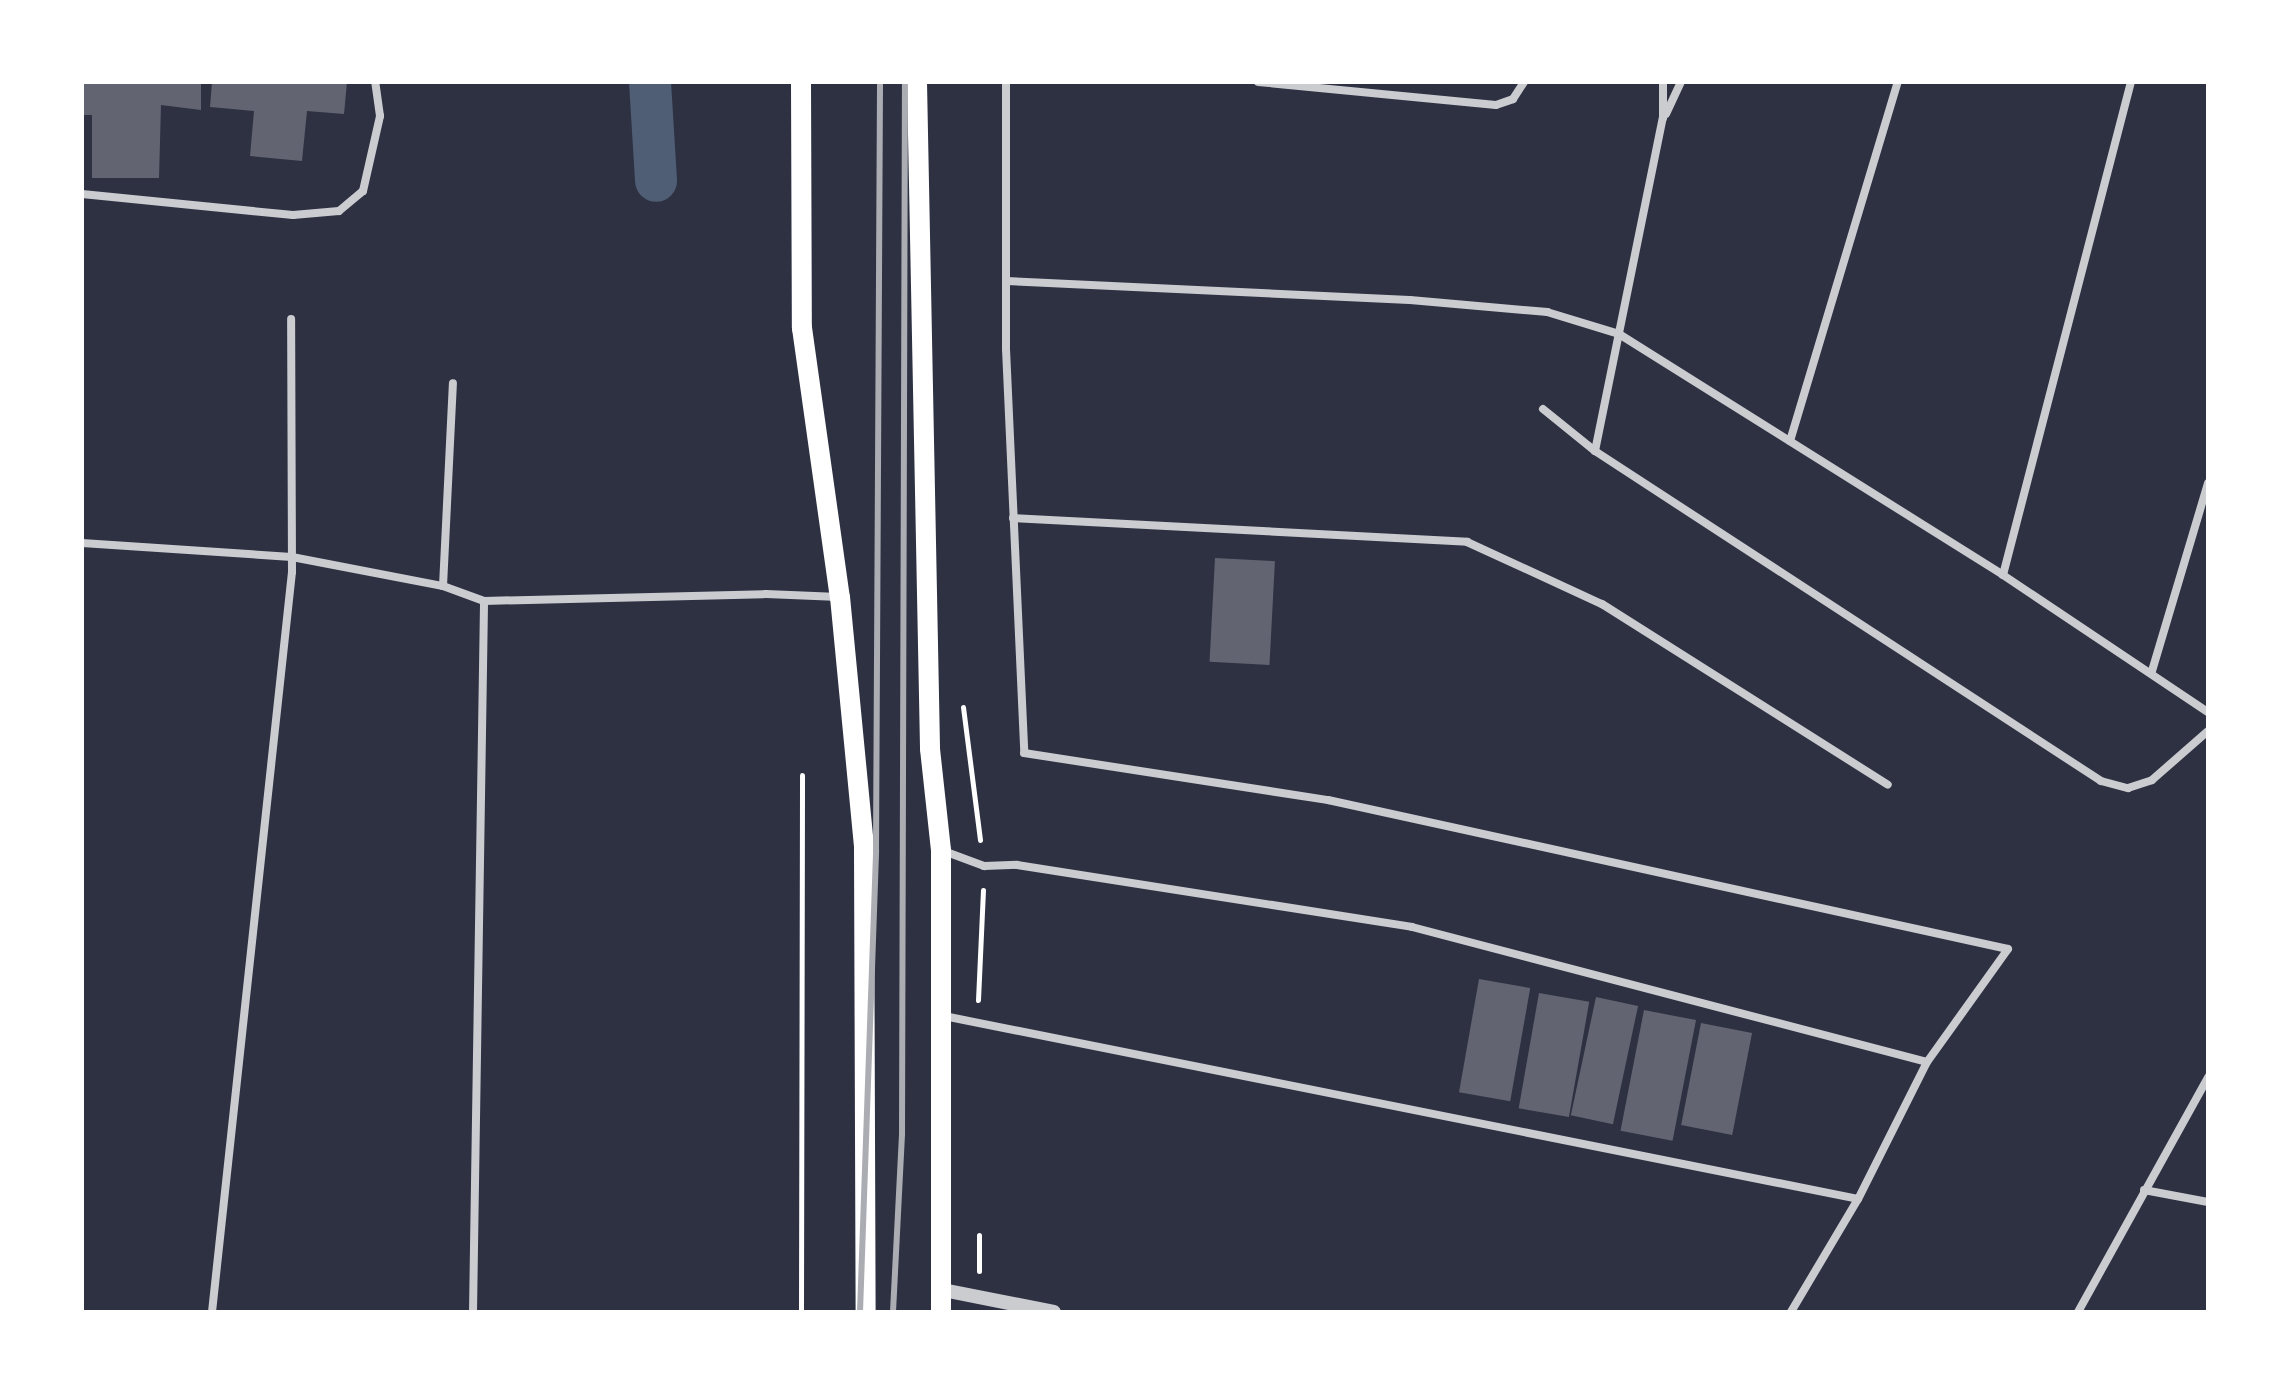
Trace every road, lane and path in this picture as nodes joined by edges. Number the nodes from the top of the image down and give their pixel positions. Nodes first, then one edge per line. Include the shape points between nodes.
1 (375, 82) edge
2 (801, 82) edge
3 (917, 82) edge
4 (1006, 82) edge
5 (1258, 82) edge
6 (1524, 82) edge
7 (1663, 82) edge
8 (1681, 82) edge
9 (1898, 82) edge
10 (2131, 82) edge
11 (1663, 118) junction
12 (82, 194) edge
13 (1006, 281) junction
14 (291, 319) dead end
15 (1619, 334) junction
16 (453, 383) dead end
17 (1543, 409) dead end
18 (1790, 441) junction
19 (1595, 451) junction
20 (2208, 483) edge
21 (1013, 518) junction
22 (82, 543) edge
23 (292, 557) junction
24 (2003, 575) junction
25 (443, 586) junction
26 (840, 597) junction
27 (484, 601) junction
28 (2152, 671) junction
29 (2208, 712) edge
30 (2208, 731) edge
31 (802, 775) dead end
32 (1888, 785) dead end
33 (941, 850) junction
34 (943, 1016) junction
35 (1927, 1062) junction
36 (2208, 1077) edge
37 (2144, 1190) junction
38 (1858, 1199) junction
39 (2208, 1202) edge
40 (938, 1289) junction
41 (212, 1312) edge
42 (473, 1312) edge
43 (801, 1312) edge
44 (866, 1312) edge
45 (941, 1312) edge
46 (1054, 1312) edge
47 (1791, 1312) edge
48 (2078, 1312) edge

1 - 12 street via 380,116 363,191 339,211 293,215
2 - 26 main road via 802,328
3 - 33 main road via 930,749
4 - 13 street
5 - 6 street via 1496,105 1513,99
7 - 11 street
8 - 11 street
9 - 18 street
10 - 24 street
11 - 15 street
13 - 15 street via 1547,312
13 - 21 street
14 - 23 street
15 - 18 street
15 - 19 street
16 - 25 street
17 - 19 street
18 - 24 street
19 - 30 street via 2101,781 2128,788 2152,780
20 - 28 street
21 - 32 street via 1467,542 1602,604
21 - 35 street via 1024,753 1328,800 2008,949
22 - 23 street
23 - 25 street
23 - 41 street
24 - 28 street
25 - 27 street
26 - 27 street
26 - 44 main road via 864,848
27 - 42 street
28 - 29 street
31 - 43 path
33 - 34 main road
33 - 35 street via 984,866 1017,865 1412,927
34 - 38 street
34 - 40 main road
35 - 38 street
36 - 37 street
37 - 39 street
37 - 48 street
38 - 47 street
40 - 45 main road
40 - 46 street

